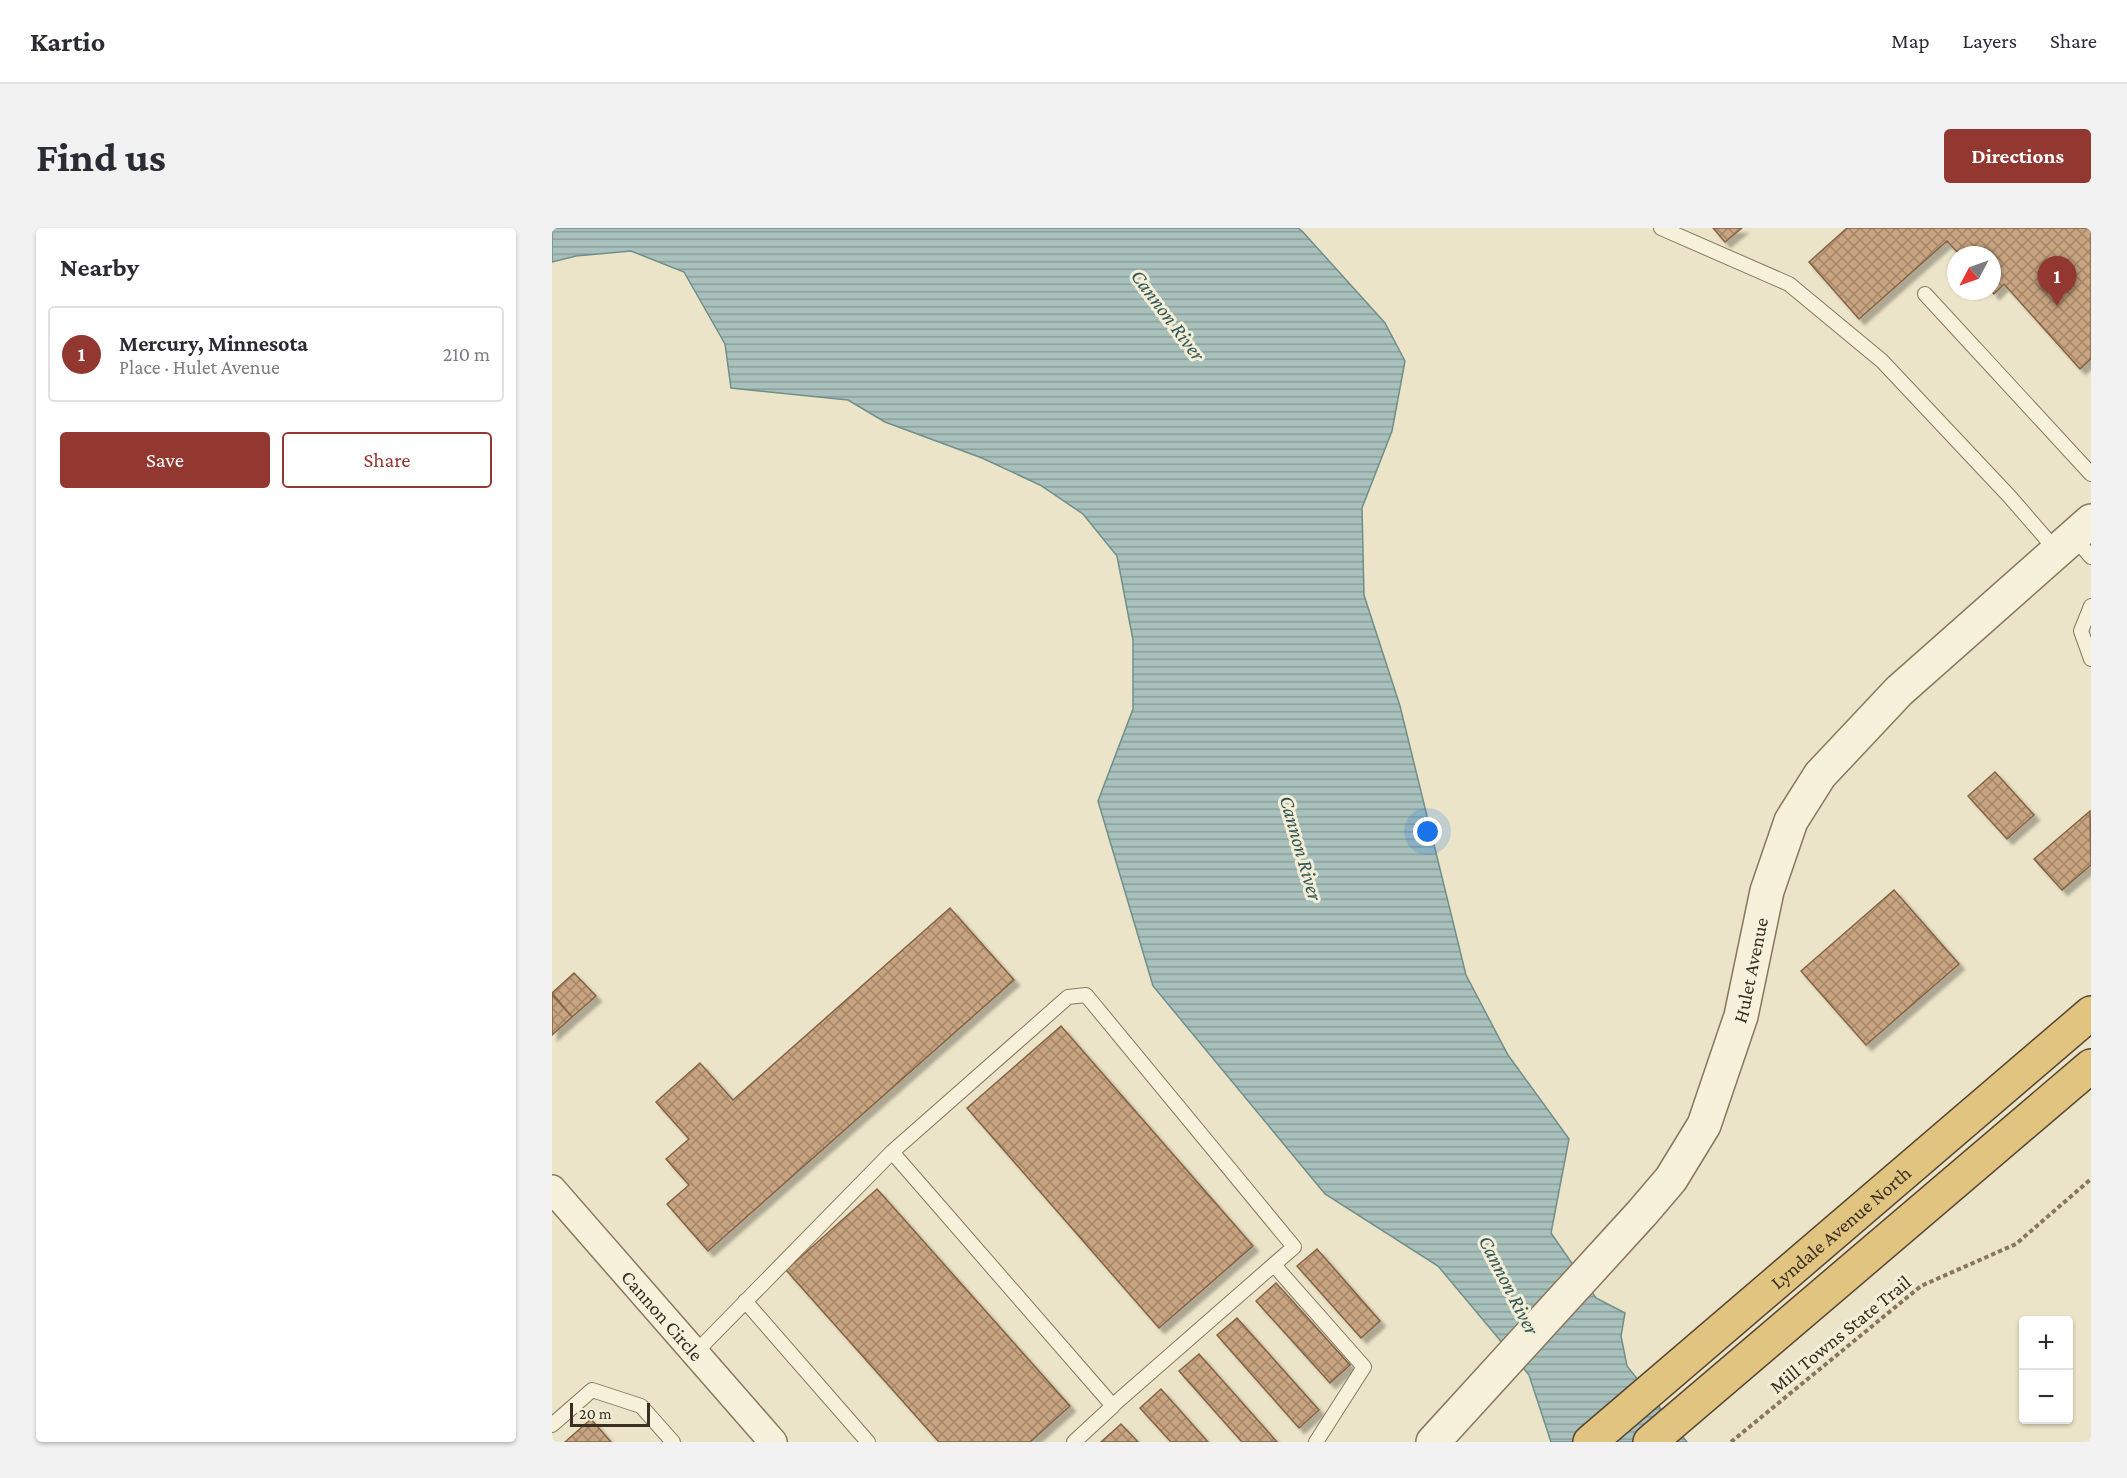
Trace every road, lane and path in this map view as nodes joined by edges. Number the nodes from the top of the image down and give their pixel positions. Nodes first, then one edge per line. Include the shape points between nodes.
1 (1661, 228) edge
2 (1925, 294) dead end
3 (2091, 474) edge
4 (2078, 541) edge
5 (2091, 606) edge
6 (2091, 659) edge
7 (2091, 1013) edge
8 (2091, 1066) edge
9 (892, 1152) junction
10 (2091, 1179) edge
11 (552, 1190) edge
12 (1274, 1265) junction
13 (745, 1301) junction
14 (695, 1353) junction
15 (1111, 1407) junction
16 (552, 1425) edge
17 (673, 1442) edge
18 (772, 1442) edge
19 (868, 1442) edge
20 (1074, 1442) edge
21 (1316, 1442) edge
22 (1433, 1442) edge
23 (1590, 1442) edge
24 (1650, 1442) edge
25 (1731, 1442) edge

1 - 4 lane via 1789,284 1882,361 2010,497
2 - 3 lane
4 - 22 street, Hulet Avenue via 1899,691 1820,775 1791,821 1767,891 1741,1016 1704,1125 1671,1179
5 - 6 lane via 2081,632
7 - 23 highway, Lyndale Avenue North
8 - 24 highway, Lyndale Avenue North
9 - 12 lane via 1068,997 1086,995 1294,1247
9 - 13 lane
9 - 15 lane
10 - 25 path, Mill Towns State Trail via 2016,1244 1922,1286
11 - 14 street, Cannon Circle
12 - 15 lane
12 - 21 lane via 1365,1367
13 - 14 lane
13 - 19 lane
14 - 18 street, Cannon Circle
15 - 20 lane
16 - 17 lane via 592,1390 641,1406

